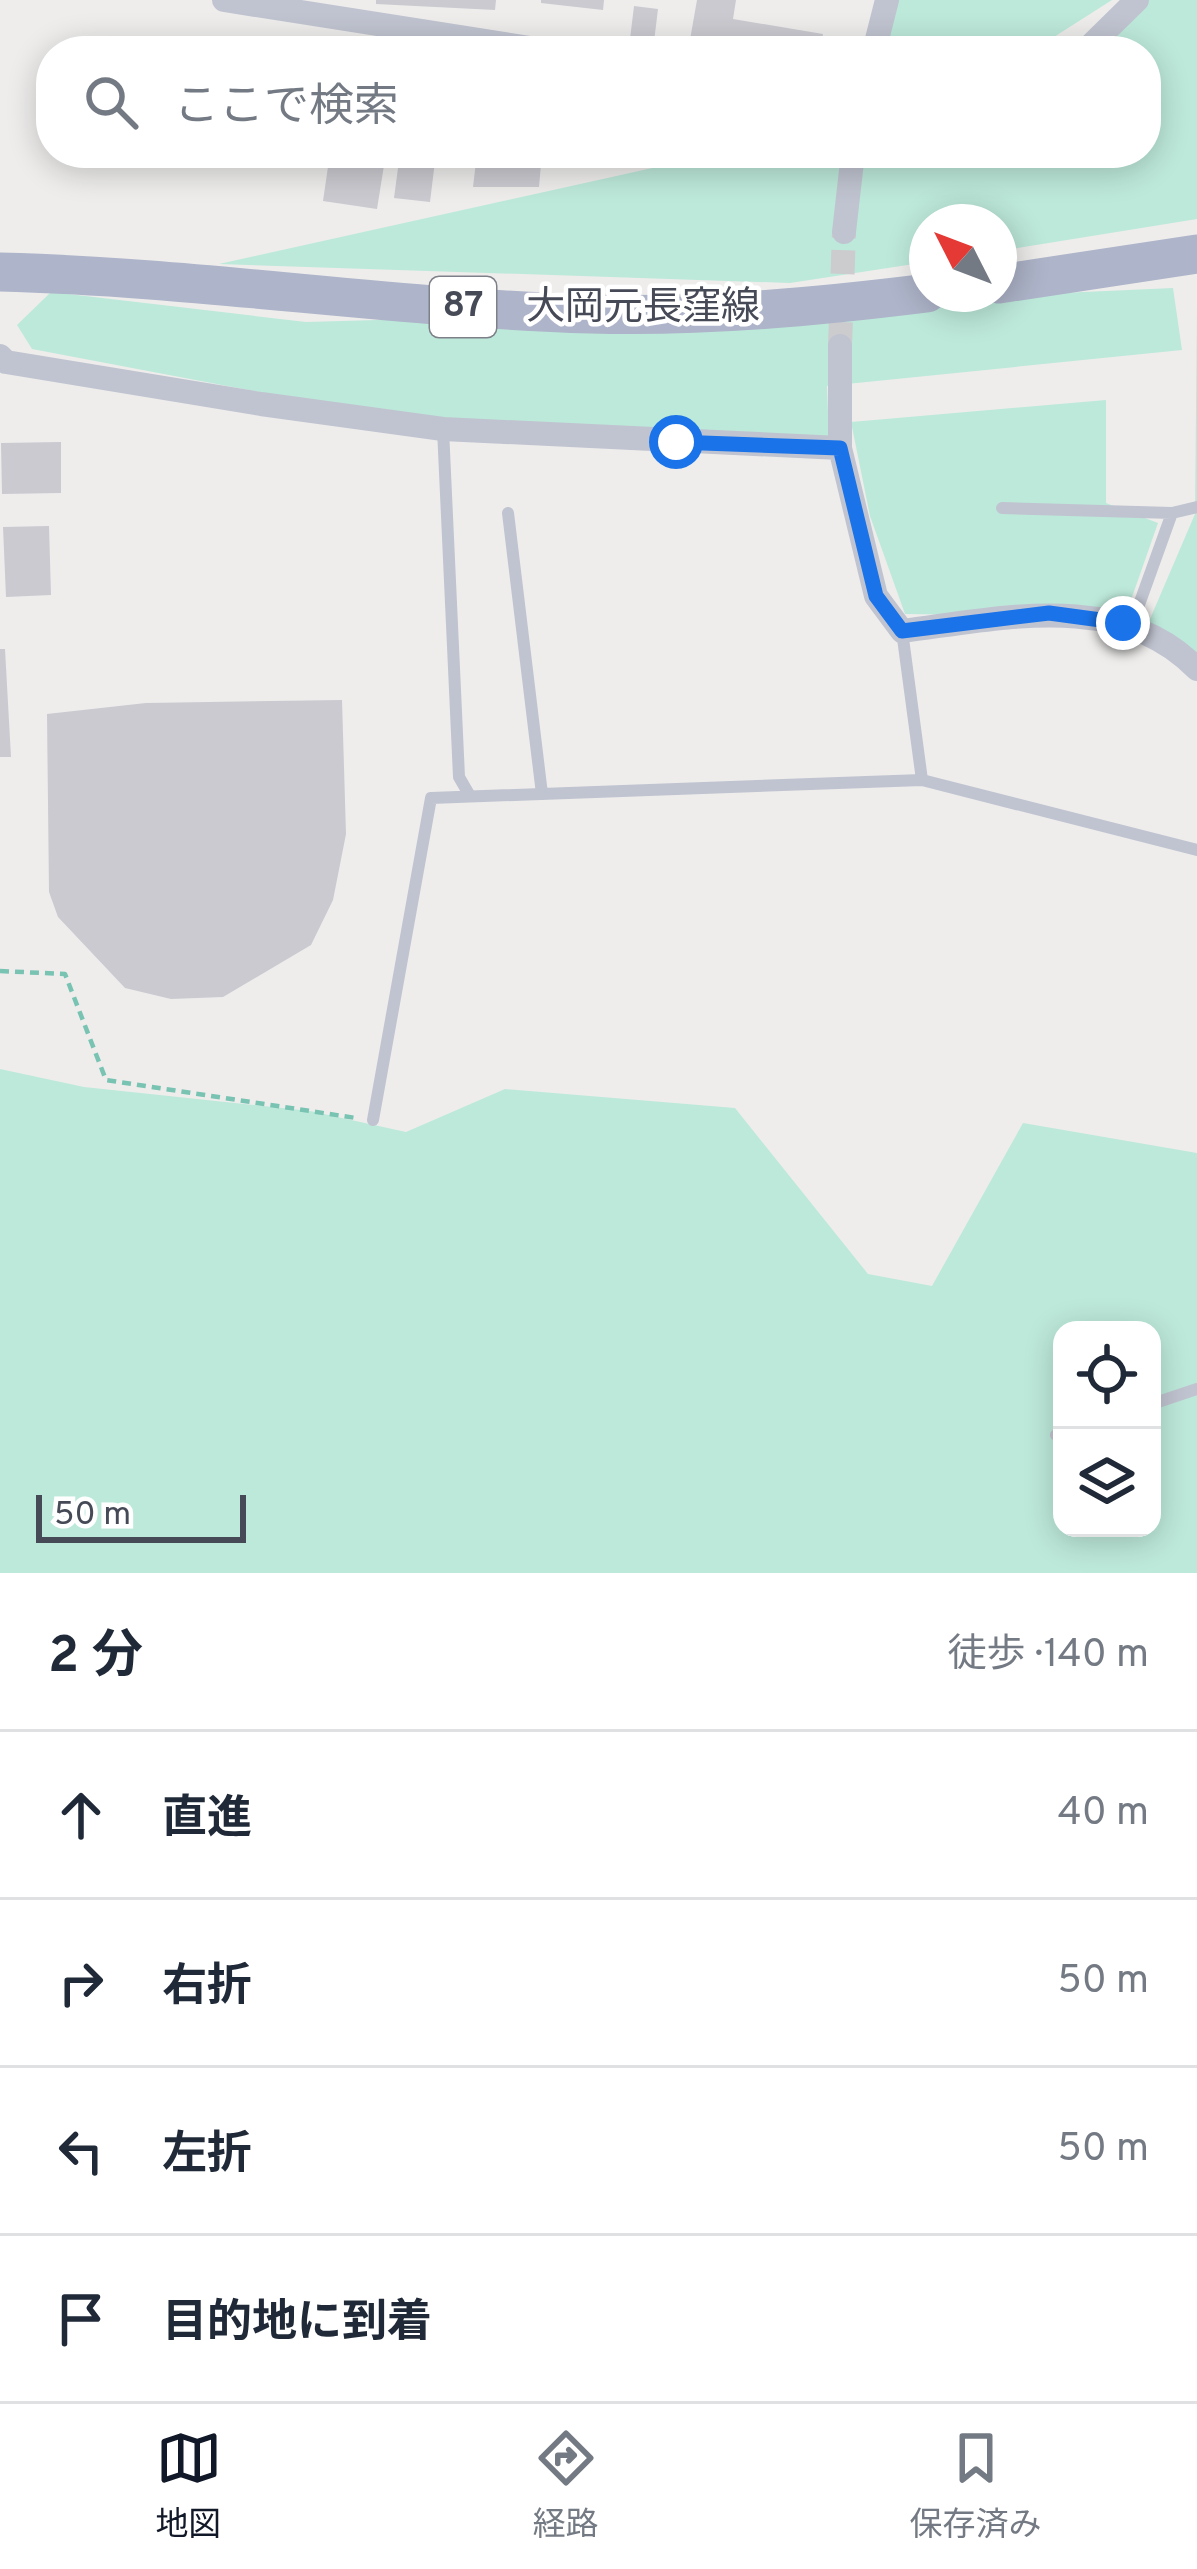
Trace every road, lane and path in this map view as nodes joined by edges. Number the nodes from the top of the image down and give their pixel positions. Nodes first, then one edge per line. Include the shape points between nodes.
1 (224, 0) edge
2 (887, 0) edge
3 (1137, 0) edge
4 (453, 36) edge
5 (878, 36) edge
6 (1100, 36) edge
7 (851, 168) edge
8 (844, 232) tunnel mouth
9 (1197, 254) edge
10 (0, 272) edge
11 (1017, 281) edge
12 (909, 295) edge
13 (840, 346) tunnel mouth
14 (0, 356) edge
15 (443, 429) junction
16 (840, 448) junction
17 (1197, 507) edge
18 (1002, 508) dead end
19 (508, 513) dead end
20 (1172, 513) junction
21 (1131, 627) junction
22 (902, 631) junction
23 (1197, 669) edge
24 (922, 780) junction
25 (542, 794) junction
26 (470, 796) junction
27 (1197, 850) edge
28 (0, 971) edge
29 (373, 1120) joint
30 (1197, 1389) edge
31 (1161, 1401) edge

1 - 4 street
2 - 5 street
3 - 6 street
7 - 8 street
9 - 11 main road
10 - 12 main road, 大岡元長窪線 / 87 via 593,314 724,313
13 - 16 street
14 - 15 street
15 - 16 street
15 - 26 lane via 459,777
16 - 22 street via 876,596
17 - 20 lane
18 - 20 lane
19 - 25 lane
20 - 21 lane
21 - 22 street via 1049,613
21 - 23 street
22 - 24 lane
24 - 25 lane
24 - 27 lane
25 - 26 lane
26 - 29 lane via 430,798
28 - 29 path via 65,974 106,1080
30 - 31 lane

